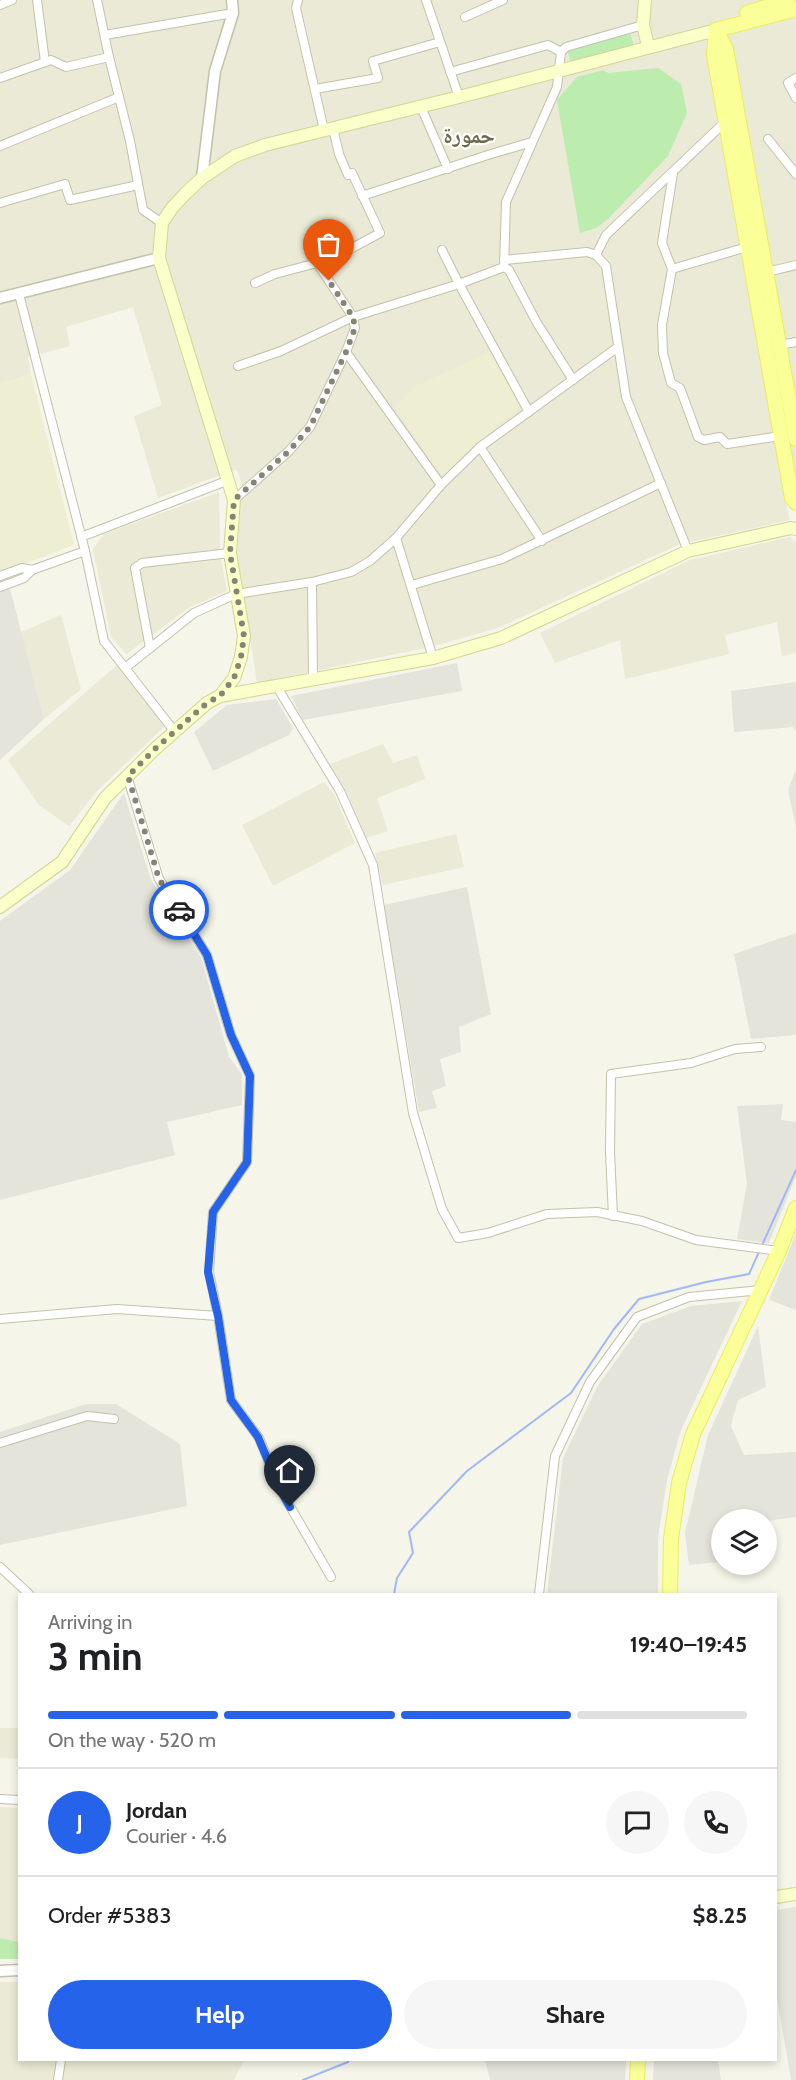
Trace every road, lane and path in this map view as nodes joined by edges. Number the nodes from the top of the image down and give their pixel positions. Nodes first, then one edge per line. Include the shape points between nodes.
1 (12, 0) edge
2 (37, 0) edge
3 (97, 0) edge
4 (232, 0) edge
5 (298, 0) edge
6 (426, 0) edge
7 (503, 0) edge
8 (645, 0) edge
9 (0, 4) edge
10 (791, 5) edge
11 (233, 13) junction
12 (465, 17) dead end
13 (643, 25) junction
14 (716, 30) junction
15 (105, 35) junction
16 (440, 42) junction
17 (648, 46) junction
18 (561, 52) junction
19 (109, 57) junction
20 (45, 62) junction
21 (559, 71) junction
22 (450, 72) junction
23 (0, 78) edge
24 (796, 78) edge
25 (315, 89) junction
26 (119, 97) junction
27 (459, 97) junction
28 (796, 98) edge
29 (421, 107) junction
30 (726, 121) junction
31 (329, 129) junction
32 (768, 139) dead end
33 (532, 142) junction
34 (0, 146) edge
35 (448, 169) junction
36 (673, 173) junction
37 (796, 174) edge
38 (202, 178) junction
39 (138, 185) junction
40 (362, 196) junction
41 (0, 203) edge
42 (162, 224) junction
43 (747, 247) junction
44 (442, 250) dead end
45 (596, 255) junction
46 (159, 258) junction
47 (317, 263) junction
48 (504, 263) junction
49 (796, 265) edge
50 (672, 269) junction
51 (767, 272) junction
52 (255, 283) dead end
53 (459, 284) junction
54 (19, 294) junction
55 (0, 298) edge
56 (353, 317) junction
57 (796, 342) edge
58 (780, 345) junction
59 (618, 347) junction
60 (346, 352) junction
61 (238, 366) dead end
62 (573, 380) junction
63 (529, 411) junction
64 (781, 436) junction
65 (796, 439) edge
66 (480, 447) junction
67 (229, 480) junction
68 (660, 483) junction
69 (441, 485) junction
70 (234, 500) junction
71 (796, 503) edge
72 (796, 529) edge
73 (81, 537) junction
74 (396, 538) junction
75 (542, 541) junction
76 (85, 551) junction
77 (688, 551) junction
78 (230, 553) junction
79 (32, 570) junction
80 (0, 576) edge
81 (312, 582) junction
82 (411, 585) junction
83 (0, 587) edge
84 (236, 594) junction
85 (150, 648) junction
86 (433, 658) junction
87 (125, 668) junction
88 (313, 680) junction
89 (277, 687) junction
90 (220, 696) junction
91 (175, 732) junction
92 (128, 776) junction
93 (0, 907) edge
94 (761, 1047) dead end
95 (796, 1209) edge
96 (613, 1216) junction
97 (779, 1251) junction
98 (760, 1290) junction
99 (218, 1316) junction
100 (0, 1319) edge
101 (114, 1419) dead end
102 (0, 1443) edge
103 (0, 1567) edge
104 (331, 1577) dead end
105 (28, 1593) edge
106 (539, 1593) edge
107 (670, 1593) edge
108 (0, 1799) edge
109 (18, 1800) edge
110 (796, 1894) edge
111 (777, 1897) edge
112 (18, 1970) edge
113 (0, 1971) edge
114 (61, 2061) edge
115 (638, 2061) edge
116 (58, 2080) edge
117 (637, 2080) edge

1 - 9 street
2 - 20 street
3 - 15 street
4 - 11 street
5 - 25 street via 296,8
6 - 16 street
7 - 12 street
8 - 13 main road
10 - 14 main road via 746,13
11 - 15 street
11 - 38 street via 215,71
13 - 17 main road
13 - 18 street via 566,47
14 - 17 main road
14 - 30 main road via 714,55
14 - 51 main road via 726,50
15 - 19 street
16 - 22 street
16 - 25 street via 373,61 378,78
17 - 21 main road
18 - 21 street
18 - 22 street via 548,45
19 - 20 street via 66,67 51,60
19 - 26 street
20 - 23 street
21 - 27 main road
21 - 33 street via 557,87
22 - 27 street
24 - 28 street via 788,83
25 - 31 street
26 - 34 street
26 - 39 street
27 - 29 main road
29 - 31 main road
29 - 35 street
30 - 36 street
30 - 43 main road
31 - 38 main road via 235,156
31 - 40 street via 348,175 352,173
32 - 37 street
33 - 35 street
33 - 48 street via 506,202
35 - 40 street
36 - 45 street via 606,235
36 - 50 street via 662,243
38 - 42 main road
39 - 41 street via 70,200 65,184
39 - 42 street via 143,210
40 - 47 street via 380,233
42 - 46 main road
43 - 50 street
43 - 64 main road
44 - 53 street
45 - 48 street via 587,252
45 - 59 street via 606,266
46 - 54 street
46 - 67 main road
47 - 52 street
47 - 56 street
48 - 53 street
48 - 62 street
49 - 51 street
50 - 64 street via 662,325 663,353 671,383 680,388 698,437 720,437 726,444
51 - 58 main road
53 - 56 street
53 - 63 street
54 - 55 street
54 - 73 street
56 - 60 street via 355,328
56 - 61 street via 281,351
57 - 58 street
58 - 65 main road
59 - 62 street
59 - 68 street via 626,397
60 - 69 street
60 - 70 street via 310,427
62 - 63 street
63 - 66 street
64 - 71 main road
66 - 69 street
66 - 75 street
67 - 70 main road
67 - 73 street
68 - 75 street
68 - 77 street
69 - 74 street
70 - 78 main road
72 - 77 main road
73 - 76 street
74 - 81 street via 351,572
74 - 82 street
75 - 82 street via 502,559
76 - 79 street
76 - 87 street via 104,641
77 - 86 main road via 501,638
78 - 84 main road
78 - 85 street via 142,563 135,568
79 - 80 street via 22,568
79 - 83 street via 24,578
81 - 84 street
81 - 88 street
82 - 86 street
84 - 85 street via 194,613
84 - 90 main road via 244,636 241,657 234,678
85 - 87 street
86 - 88 main road
87 - 91 street
88 - 89 main road
89 - 90 main road
89 - 96 street via 340,791 373,865 413,1113 442,1209 459,1238 547,1214 597,1212
90 - 91 main road
91 - 92 main road
92 - 93 main road via 105,798 62,862
92 - 99 street via 159,879 207,955 231,1035 250,1076 247,1162 213,1212 208,1272
94 - 96 street via 735,1049 691,1063 611,1074
95 - 97 main road
96 - 97 street via 642,1221 696,1240
97 - 98 main road
98 - 106 street via 689,1298 637,1317 590,1382 555,1456
98 - 107 main road via 693,1434 679,1483 671,1539
99 - 100 street via 117,1309
99 - 104 street via 231,1400 258,1437 280,1489
101 - 102 street via 87,1416
103 - 105 street
108 - 109 street
110 - 111 main road
112 - 113 street
114 - 116 street
115 - 117 main road

